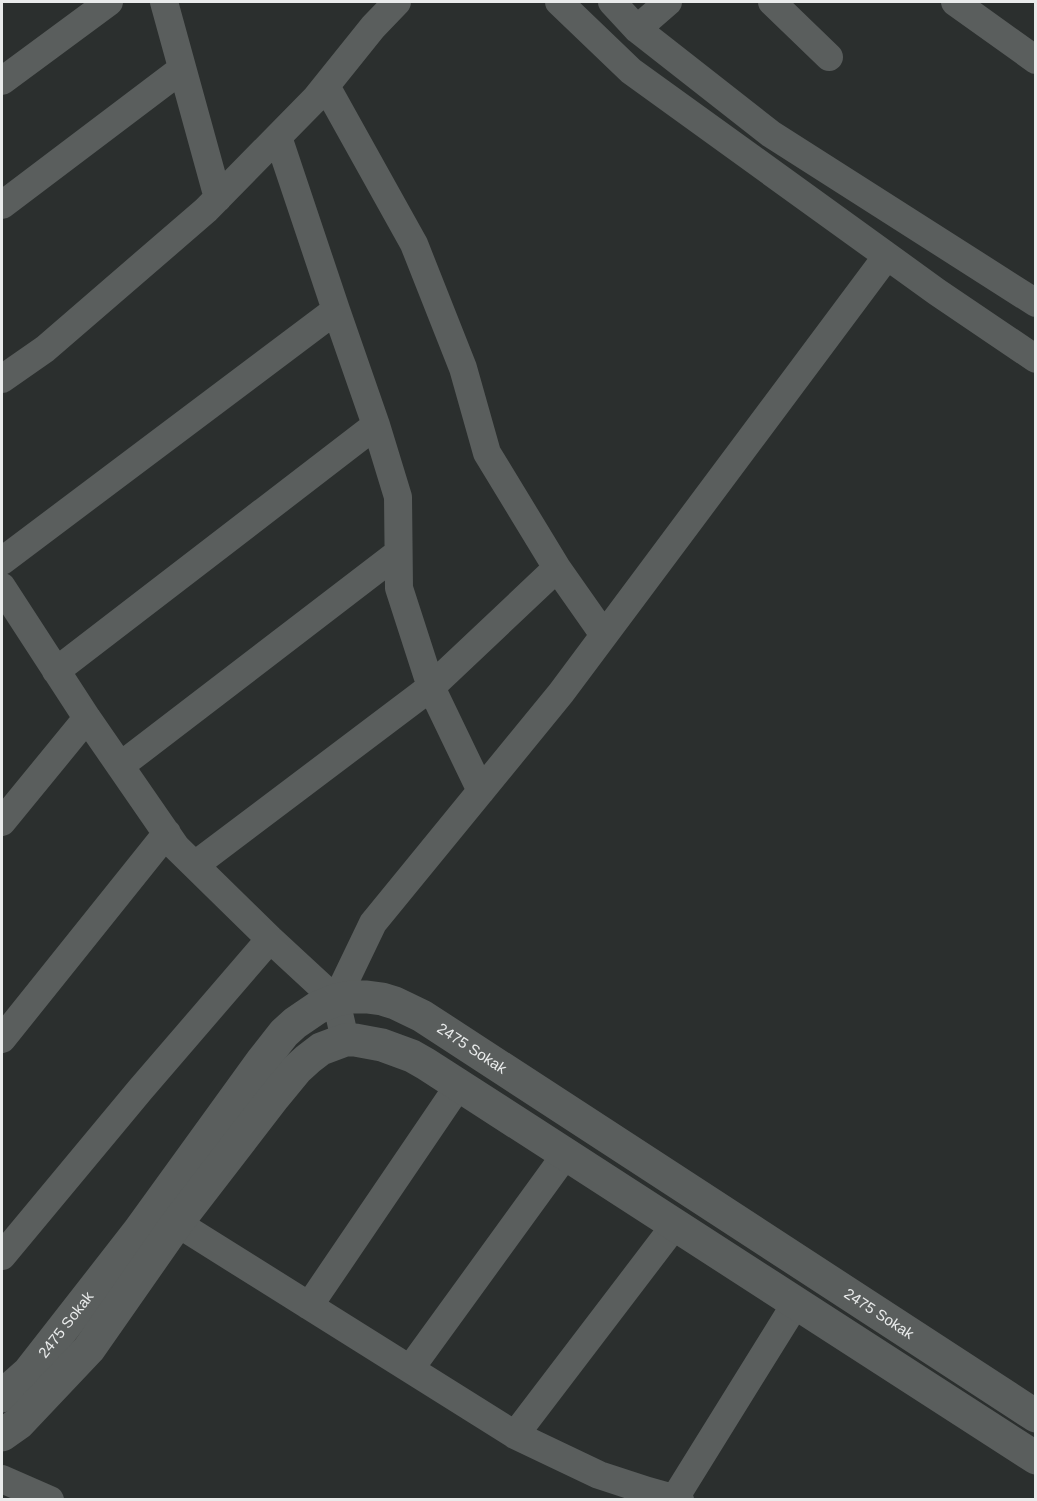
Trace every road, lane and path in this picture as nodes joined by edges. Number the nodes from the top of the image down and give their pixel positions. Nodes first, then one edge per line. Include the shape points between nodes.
1 (109, 2) edge
2 (164, 2) edge
3 (397, 2) edge
4 (559, 2) edge
5 (612, 2) edge
6 (668, 2) edge
7 (772, 2) edge
8 (955, 2) edge
9 (638, 29) junction
10 (829, 57) dead end
11 (1035, 60) edge
12 (182, 69) junction
13 (2, 81) edge
14 (326, 86) junction
15 (278, 137) junction
16 (218, 198) junction
17 (2, 205) edge
18 (887, 256) junction
19 (1035, 303) edge
20 (336, 310) junction
21 (1035, 359) edge
22 (2, 379) edge
23 (376, 425) junction
24 (398, 553) junction
25 (2, 561) edge
26 (557, 568) junction
27 (6, 607) edge
28 (604, 635) junction
29 (56, 671) junction
30 (430, 687) junction
31 (87, 718) junction
32 (120, 766) junction
33 (481, 791) junction
34 (2, 822) edge
35 (166, 832) junction
36 (195, 865) junction
37 (270, 939) junction
38 (336, 1000) junction
39 (2, 1039) edge
40 (345, 1040) junction
41 (459, 1085) junction
42 (566, 1154) junction
43 (177, 1223) junction
44 (675, 1225) junction
45 (2, 1256) edge
46 (796, 1303) junction
47 (309, 1306) junction
48 (410, 1369) junction
49 (2, 1396) edge
50 (1035, 1416) edge
51 (2, 1435) edge
52 (515, 1435) junction
53 (1035, 1458) edge
54 (2, 1479) edge
55 (662, 1497) edge
56 (50, 1500) edge

1 - 13 street
2 - 12 street
3 - 14 street
4 - 18 street via 631,71
5 - 9 street
6 - 9 street
7 - 10 street
8 - 11 street
9 - 19 street via 771,134
12 - 16 street
12 - 17 street
14 - 15 street
14 - 26 street via 414,244 463,368 487,453
15 - 16 street
15 - 20 street
16 - 22 street via 45,349
18 - 21 street
18 - 28 street
20 - 23 street
20 - 25 street
23 - 24 street via 398,497
23 - 29 street
24 - 30 street via 399,588
24 - 32 street
26 - 28 street
26 - 30 street
27 - 29 street
28 - 33 street
29 - 31 street
30 - 33 street
30 - 36 street
31 - 32 street
31 - 34 street
32 - 35 street
33 - 38 street via 374,923
35 - 36 street
35 - 39 street
36 - 37 street
37 - 38 street
37 - 45 street
38 - 40 street
38 - 49 main road, 2475 Sokak via 317,1008 284,1033 139,1231 29,1372
38 - 50 main road, 2475 Sokak via 382,999 422,1016
40 - 41 main road, 2475 Sokak via 397,1050
40 - 43 main road, 2475 Sokak via 321,1049 297,1069
41 - 42 main road, 2475 Sokak
41 - 47 street
42 - 44 main road, 2475 Sokak
42 - 48 street
43 - 47 street
43 - 51 main road, 2475 Sokak via 88,1349 19,1423
44 - 46 main road, 2475 Sokak
44 - 52 street
46 - 53 main road, 2475 Sokak
46 - 55 street
47 - 48 street
48 - 52 street
52 - 55 street via 599,1475
54 - 56 street

